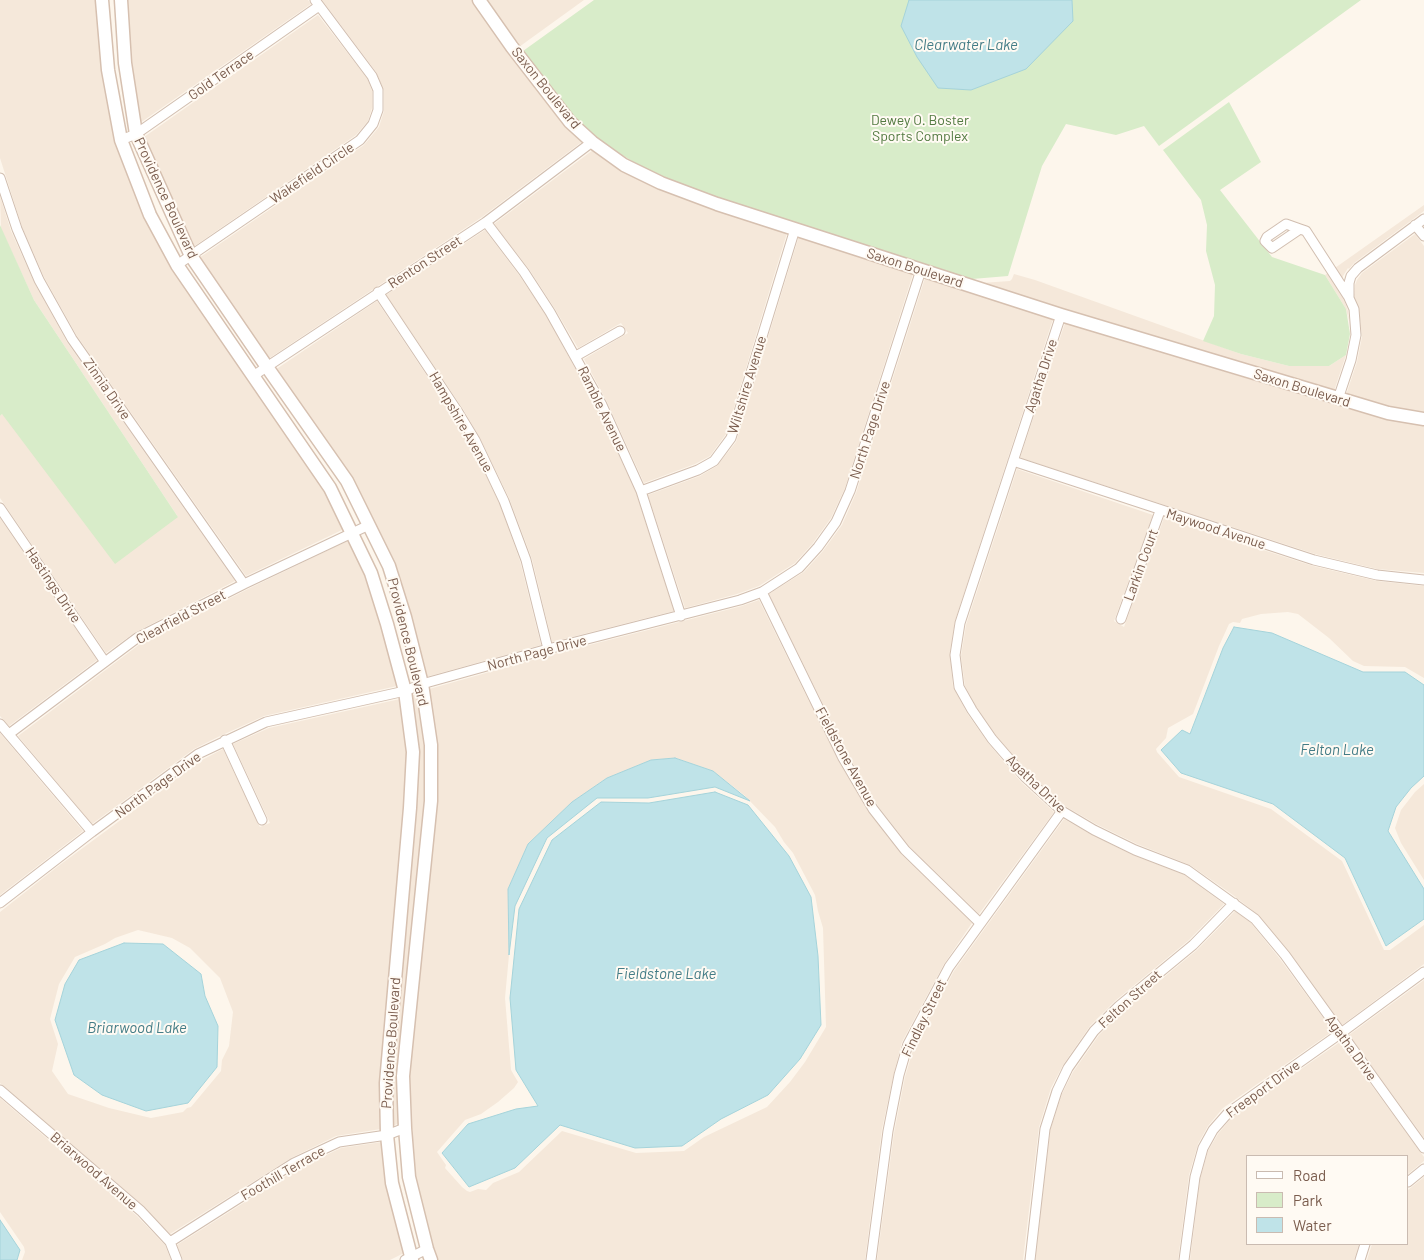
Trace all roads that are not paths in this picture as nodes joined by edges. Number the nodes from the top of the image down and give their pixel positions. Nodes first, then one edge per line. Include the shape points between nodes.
1 (102, 0) edge
2 (121, 0) edge
3 (479, 0) edge
4 (317, 3) edge
5 (136, 134) junction
6 (121, 140) junction
7 (592, 142) junction
8 (0, 178) edge
9 (1424, 219) edge
10 (486, 222) junction
11 (1416, 225) junction
12 (795, 229) junction
13 (1300, 229) dead end
14 (1424, 236) edge
15 (191, 256) junction
16 (177, 265) junction
17 (921, 270) junction
18 (378, 292) junction
19 (1348, 296) junction
20 (1061, 316) junction
21 (620, 331) dead end
22 (576, 356) junction
23 (267, 367) junction
24 (253, 376) junction
25 (1338, 399) junction
26 (1424, 420) edge
27 (1013, 462) junction
28 (641, 491) junction
29 (0, 508) edge
30 (1160, 511) junction
31 (369, 525) junction
32 (352, 532) junction
33 (1424, 580) edge
34 (244, 584) junction
35 (762, 592) junction
36 (681, 616) junction
37 (1121, 619) dead end
38 (548, 649) junction
39 (105, 662) junction
40 (422, 684) junction
41 (404, 691) junction
42 (0, 724) edge
43 (9, 734) junction
44 (225, 740) junction
45 (1062, 811) junction
46 (262, 820) dead end
47 (92, 832) junction
48 (0, 903) edge
49 (1234, 903) junction
50 (980, 923) junction
51 (1424, 972) edge
52 (1341, 1033) junction
53 (0, 1090) edge
54 (405, 1128) junction
55 (387, 1134) junction
56 (1424, 1148) edge
57 (1424, 1169) edge
58 (1409, 1181) edge
59 (170, 1242) junction
60 (1366, 1245) edge
61 (429, 1255) edge
62 (409, 1259) edge
63 (177, 1260) edge
64 (871, 1260) edge
65 (1030, 1260) edge
66 (1184, 1260) edge
67 (1360, 1260) edge

1 - 6 main road, Providence Boulevard via 108,70
2 - 5 main road, Providence Boulevard
3 - 7 main road, Saxon Boulevard via 570,122
4 - 5 street, Gold Terrace
4 - 15 street, Wakefield Circle via 372,76 378,90 378,110 373,124 360,140
5 - 6 street, Gold Terrace
5 - 15 main road, Providence Boulevard
6 - 16 main road, Providence Boulevard via 150,215
7 - 10 street, Renton Street
7 - 12 main road, Saxon Boulevard via 624,165 661,183
8 - 34 street, Zinnia Drive via 39,280 72,339
9 - 11 street
10 - 18 street, Renton Street
10 - 22 street, Ramble Avenue via 524,272
11 - 14 street
11 - 19 street via 1358,268 1351,276
12 - 17 main road, Saxon Boulevard
12 - 28 street, Wiltshire Avenue via 731,438 714,461
13 - 19 street via 1306,231
15 - 16 street, Wakefield Circle
15 - 23 main road, Providence Boulevard
16 - 24 main road, Providence Boulevard
17 - 20 main road, Saxon Boulevard
17 - 35 street, North Page Drive via 850,491 836,522 800,568
18 - 23 street, Renton Street
18 - 38 street, Hampshire Avenue via 475,440 504,500 526,560
19 - 25 street via 1354,310 1356,334
20 - 25 main road, Saxon Boulevard
20 - 27 street, Agatha Drive
21 - 22 street
22 - 28 street, Ramble Avenue
23 - 24 street, Renton Street
23 - 31 main road, Providence Boulevard via 347,481
24 - 32 main road, Providence Boulevard via 330,488
25 - 26 main road, Saxon Boulevard
27 - 30 street, Maywood Avenue
27 - 45 street, Agatha Drive via 960,623 956,655 959,687 992,739 1025,777
28 - 36 street, Ramble Avenue
29 - 39 street, Hastings Drive
30 - 33 street, Maywood Avenue via 1314,560 1377,575
30 - 37 street, Larkin Court
31 - 32 street, Clearfield Street
31 - 40 main road, Providence Boulevard via 389,566
32 - 34 street, Clearfield Street
32 - 41 main road, Providence Boulevard via 371,573
34 - 39 street, Clearfield Street via 137,638
35 - 36 street, North Page Drive
35 - 50 street, Fieldstone Avenue via 843,758 874,809 905,850
36 - 38 street, North Page Drive
38 - 40 street, North Page Drive
39 - 43 street, Clearfield Street
40 - 41 street, North Page Drive
40 - 54 main road, Providence Boulevard via 431,745 431,800 403,1076
41 - 44 street, North Page Drive via 266,722
41 - 55 main road, Providence Boulevard via 413,752 386,1083
42 - 43 street
43 - 47 street
44 - 46 street
44 - 47 street, North Page Drive via 198,754
45 - 49 street, Agatha Drive via 1135,850 1187,870
45 - 50 street, Findlay Street
47 - 48 street, North Page Drive
49 - 52 street, Agatha Drive via 1254,919 1285,955
49 - 65 street, Felton Street via 1193,945 1119,1006 1094,1031 1068,1068 1045,1129
50 - 64 street, Findlay Street via 949,967 908,1044 888,1131
51 - 52 street, Freeport Drive
52 - 56 street, Agatha Drive
52 - 66 street, Freeport Drive via 1228,1112 1213,1130 1203,1148 1195,1177
53 - 59 street, Briarwood Avenue via 141,1211
54 - 55 street, Foothill Terrace
54 - 61 main road, Providence Boulevard via 409,1177
55 - 59 street, Foothill Terrace via 339,1142 294,1163
55 - 62 main road, Providence Boulevard via 392,1184
57 - 58 street
59 - 63 street, Briarwood Avenue
60 - 67 street
61 - 62 street

